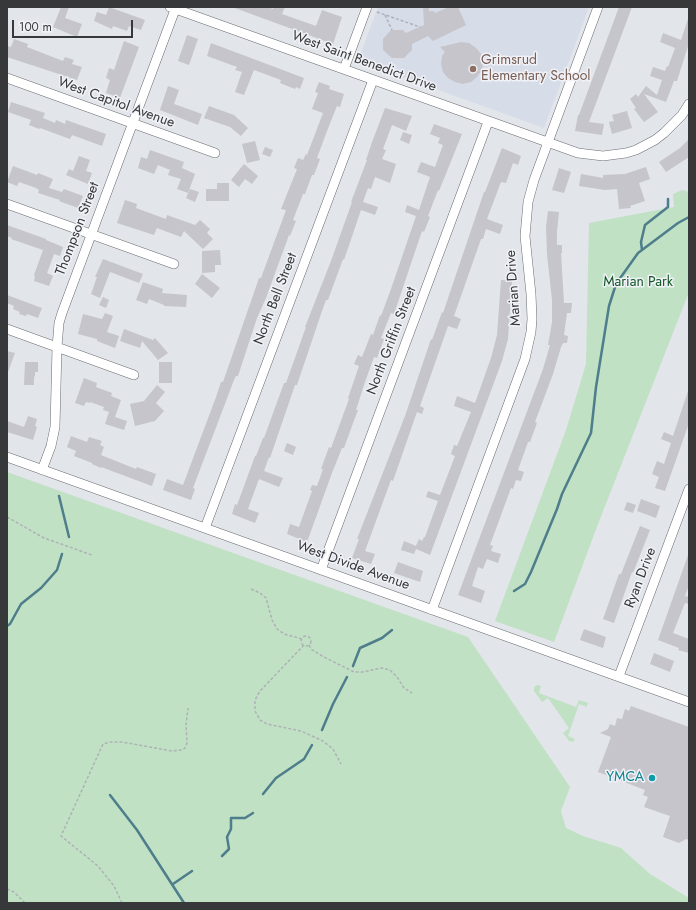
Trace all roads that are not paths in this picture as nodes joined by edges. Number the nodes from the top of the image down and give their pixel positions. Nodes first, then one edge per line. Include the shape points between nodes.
1 (367, 7) edge
2 (598, 7) edge
3 (174, 8) edge
4 (344, 69) junction
5 (7, 78) edge
6 (373, 80) junction
7 (689, 104) edge
8 (488, 122) junction
9 (132, 124) junction
10 (548, 143) junction
11 (215, 153) dead end
12 (7, 204) edge
13 (91, 234) junction
14 (174, 264) dead end
15 (7, 329) edge
16 (57, 347) junction
17 (134, 374) dead end
18 (7, 457) edge
19 (42, 470) junction
20 (689, 489) edge
21 (205, 528) junction
22 (321, 570) junction
23 (432, 610) junction
24 (619, 676) junction
25 (689, 702) edge

1 - 4 street
2 - 10 street, Marian Drive
3 - 4 street, West Saint Benedict Drive
3 - 9 street, Thompson Street
4 - 6 street, West Saint Benedict Drive
5 - 9 street, West Capitol Avenue
6 - 8 street, West Saint Benedict Drive
6 - 21 street, North Bell Street
7 - 10 street, West Saint Benedict Drive via 664,133 646,145 626,153 590,155
8 - 10 street, West Saint Benedict Drive
8 - 22 street, North Griffin Street
9 - 11 street, West Capitol Avenue
9 - 13 street, Thompson Street
10 - 23 street, Marian Drive via 530,191 526,214 525,236 532,306 528,345 518,380
12 - 13 street
13 - 14 street
13 - 16 street, Thompson Street via 62,313
15 - 16 street
16 - 17 street
16 - 19 street, Thompson Street via 55,427
18 - 19 street, West Divide Avenue
19 - 21 street, West Divide Avenue
20 - 24 street, Ryan Drive
21 - 22 street, West Divide Avenue
22 - 23 street, West Divide Avenue
23 - 24 street, West Divide Avenue
24 - 25 street, West Divide Avenue

